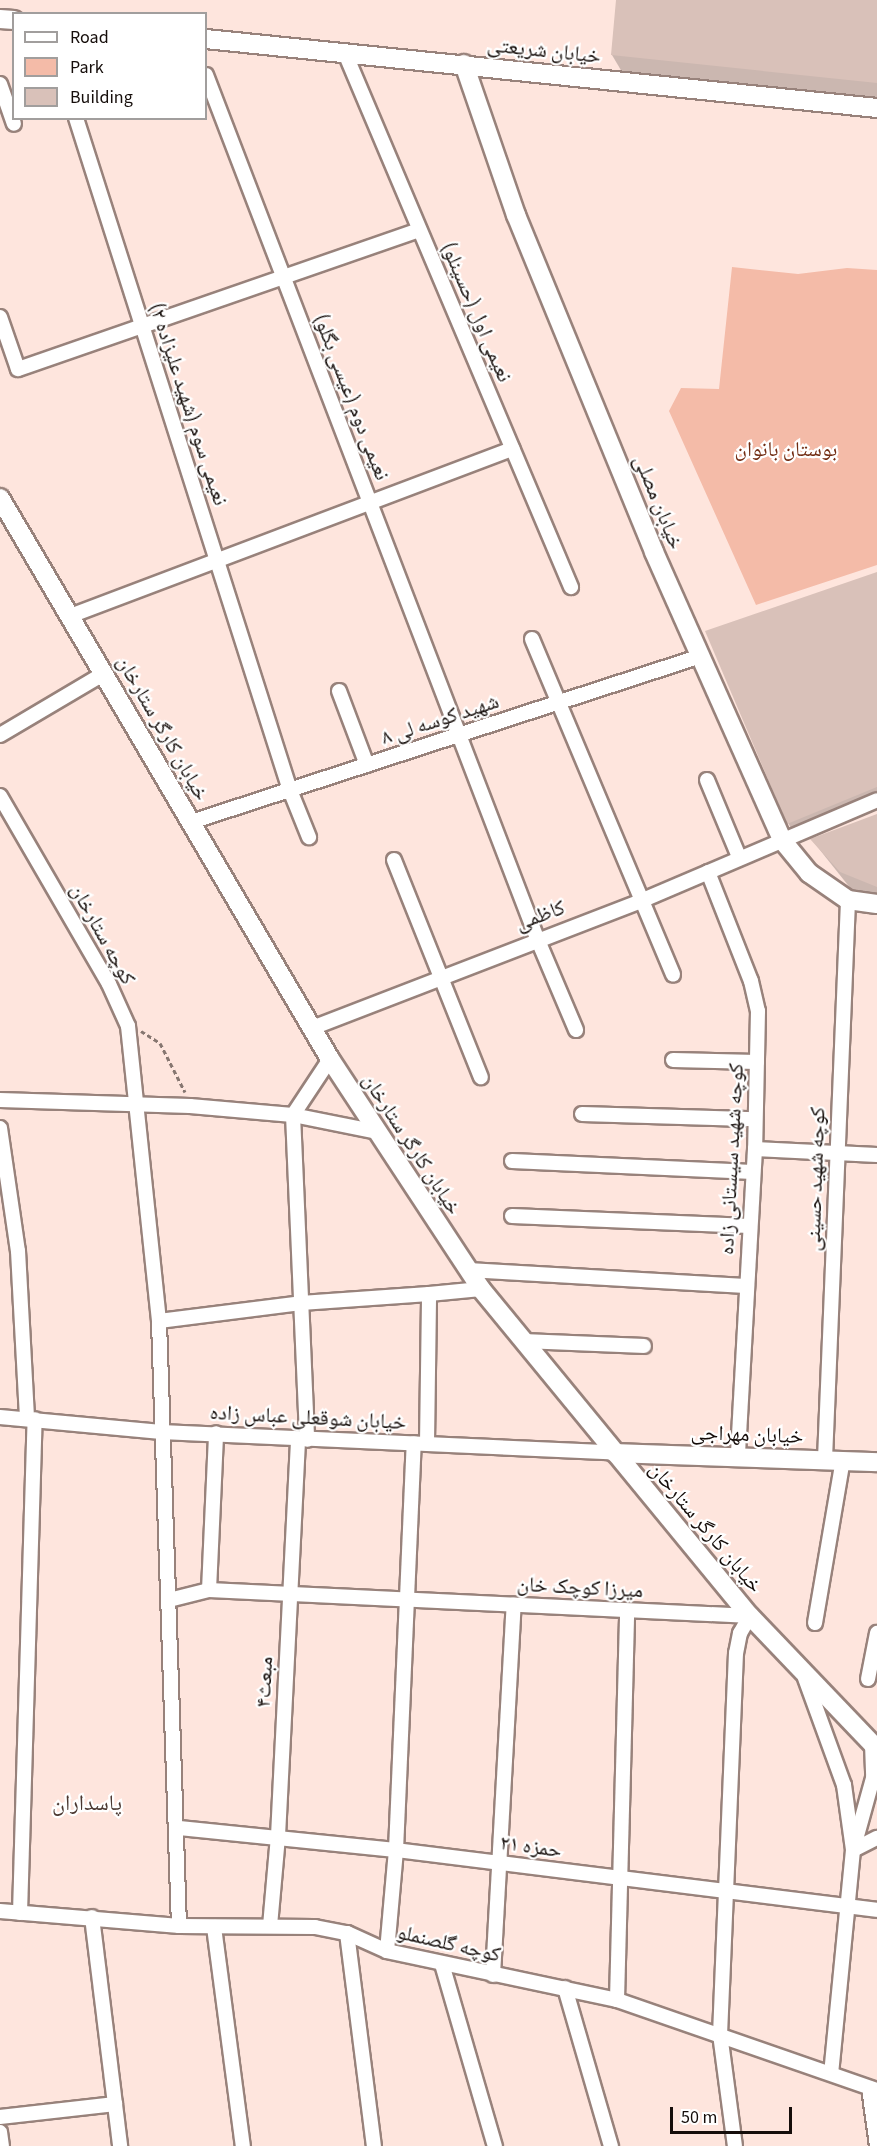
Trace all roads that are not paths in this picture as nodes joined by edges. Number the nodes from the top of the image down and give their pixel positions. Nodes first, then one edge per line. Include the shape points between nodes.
1 (207, 39) edge
2 (345, 53) junction
3 (464, 64) junction
4 (207, 78) edge
5 (0, 84) edge
6 (877, 108) edge
7 (12, 118) edge
8 (13, 120) edge
9 (77, 120) edge
10 (14, 124) dead end
11 (419, 230) junction
12 (283, 277) junction
13 (0, 317) edge
14 (143, 326) junction
15 (513, 449) junction
16 (0, 498) edge
17 (370, 503) junction
18 (217, 561) junction
19 (571, 586) dead end
20 (70, 616) junction
21 (532, 639) dead end
22 (701, 656) junction
23 (105, 673) junction
24 (339, 691) dead end
25 (556, 703) junction
26 (0, 735) edge
27 (459, 735) junction
28 (367, 765) junction
29 (707, 780) dead end
30 (290, 790) junction
31 (0, 796) edge
32 (877, 801) edge
33 (191, 822) junction
34 (309, 837) dead end
35 (782, 840) junction
36 (739, 857) junction
37 (394, 860) dead end
38 (708, 872) junction
39 (643, 900) junction
40 (848, 900) junction
41 (877, 904) edge
42 (537, 938) junction
43 (673, 975) dead end
44 (438, 977) junction
45 (312, 1028) junction
46 (576, 1030) dead end
47 (330, 1059) junction
48 (673, 1060) dead end
49 (757, 1062) junction
50 (481, 1077) dead end
51 (0, 1100) edge
52 (136, 1105) junction
53 (582, 1114) dead end
54 (293, 1115) junction
55 (755, 1119) junction
56 (0, 1128) edge
57 (378, 1132) junction
58 (755, 1149) junction
59 (836, 1153) junction
60 (877, 1155) edge
61 (512, 1161) dead end
62 (753, 1172) junction
63 (512, 1216) dead end
64 (750, 1226) junction
65 (468, 1270) junction
66 (746, 1286) junction
67 (481, 1289) junction
68 (429, 1294) junction
69 (301, 1303) junction
70 (159, 1321) junction
71 (524, 1341) junction
72 (644, 1346) dead end
73 (0, 1418) edge
74 (31, 1419) junction
75 (161, 1432) junction
76 (216, 1433) junction
77 (303, 1440) junction
78 (420, 1443) junction
79 (615, 1454) junction
80 (738, 1456) junction
81 (834, 1460) junction
82 (877, 1462) edge
83 (209, 1590) junction
84 (290, 1592) junction
85 (407, 1597) junction
86 (169, 1600) junction
87 (514, 1605) junction
88 (627, 1611) junction
89 (750, 1616) junction
90 (815, 1623) dead end
91 (877, 1633) edge
92 (802, 1667) junction
93 (868, 1679) dead end
94 (874, 1746) edge
95 (179, 1828) junction
96 (278, 1836) junction
97 (877, 1838) edge
98 (396, 1850) junction
99 (853, 1850) junction
100 (500, 1863) junction
101 (618, 1880) junction
102 (729, 1892) junction
103 (849, 1907) junction
104 (877, 1910) edge
105 (0, 1911) edge
106 (20, 1913) junction
107 (92, 1917) junction
108 (180, 1926) junction
109 (270, 1926) junction
110 (214, 1927) junction
111 (347, 1933) junction
112 (387, 1951) junction
113 (442, 1964) junction
114 (494, 1975) junction
115 (565, 1988) junction
116 (617, 2000) junction
117 (720, 2034) junction
118 (831, 2073) junction
119 (873, 2089) edge
120 (115, 2104) junction
121 (0, 2117) edge
122 (0, 2132) edge
123 (2, 2146) edge
124 (120, 2146) edge
125 (243, 2146) edge
126 (374, 2146) edge
127 (495, 2146) edge
128 (611, 2146) edge
129 (735, 2146) edge
130 (877, 2146) edge

1 - 2 street, خیابان شریعتی
2 - 3 street, خیابان شریعتی
2 - 11 street, نعیمی اول (حسینلو)
3 - 6 street, خیابان شریعتی
3 - 22 street, خیابان مصلی via 516,215
4 - 12 street, نعیمی دوم (عیسی بگلو)
5 - 7 street
8 - 10 street
9 - 14 street, نعیمی سوم (شهید علیزاده ۲)
11 - 12 street
11 - 15 street, نعیمی اول (حسینلو)
12 - 14 street
12 - 17 street, نعیمی دوم (عیسی بگلو)
13 - 14 street via 18,369
14 - 18 street, نعیمی سوم (شهید علیزاده ۲)
15 - 17 street
15 - 19 street, نعیمی اول (حسینلو)
16 - 20 street, خیابان کارگر ستارخان
17 - 18 street
17 - 27 street, نعیمی دوم (عیسی بگلو)
18 - 20 street
18 - 30 street, نعیمی سوم (شهید علیزاده ۲)
20 - 23 street, خیابان کارگر ستارخان
21 - 25 street
22 - 25 street, شهید کوسه لی ۸
22 - 35 street, خیابان مصلی
23 - 26 street
23 - 33 street, خیابان کارگر ستارخان
24 - 28 street
25 - 27 street, شهید کوسه لی ۸
25 - 39 street
27 - 28 street, شهید کوسه لی ۸
27 - 42 street, نعیمی دوم (عیسی بگلو)
28 - 30 street, شهید کوسه لی ۸
29 - 36 street
30 - 33 street, شهید کوسه لی ۸
30 - 34 street, نعیمی سوم (شهید علیزاده ۲)
31 - 52 street, کوچه ستارخان via 109,984 128,1026
32 - 35 street, کاظمی
33 - 45 street, خیابان کارگر ستارخان
35 - 36 street, کاظمی
35 - 40 street, خیابان مصلی via 809,873
36 - 38 street, کاظمی
37 - 44 street
38 - 39 street, کاظمی
38 - 49 street, کوچه شهید سیستانی زاده via 751,981 758,1011
39 - 42 street, کاظمی
39 - 43 street
40 - 41 street, خیابان مصلی
40 - 59 street, کوچه شهید حسینی
42 - 44 street, کاظمی
42 - 46 street, نعیمی دوم (عیسی بگلو)
44 - 45 street, کاظمی
44 - 50 street
45 - 47 street, خیابان کارگر ستارخان
47 - 54 street
47 - 57 street, خیابان کارگر ستارخان
48 - 49 street
49 - 55 street, کوچه شهید سیستانی زاده
51 - 52 street
52 - 54 street
52 - 70 street, کوچه ستارخان
53 - 55 street
54 - 57 street
54 - 69 street, مبعث۴
55 - 58 street, کوچه شهید سیستانی زاده
56 - 74 street via 18,1251
57 - 65 street, خیابان کارگر ستارخان
58 - 59 street
58 - 62 street, کوچه شهید سیستانی زاده
59 - 60 street
59 - 81 street, کوچه شهید حسینی
61 - 62 street
62 - 64 street, کوچه شهید سیستانی زاده
63 - 64 street
64 - 66 street, کوچه شهید سیستانی زاده
65 - 66 street
65 - 67 street, خیابان کارگر ستارخان
66 - 80 street, کوچه شهید سیستانی زاده
67 - 68 street
67 - 71 street, خیابان کارگر ستارخان
68 - 69 street
68 - 78 street
69 - 70 street
69 - 77 street, مبعث۴
70 - 75 street, کوچه ستارخان
71 - 72 street
71 - 79 street, خیابان کارگر ستارخان
73 - 74 street, خیابان شوقعلی عباس زاده
74 - 75 street, خیابان شوقعلی عباس زاده
74 - 106 street
75 - 76 street, خیابان شوقعلی عباس زاده
75 - 86 street, کوچه ستارخان
76 - 77 street, خیابان شوقعلی عباس زاده
76 - 83 street
77 - 78 street, خیابان شوقعلی عباس زاده
77 - 84 street, مبعث۴
78 - 79 street, خیابان شوقعلی عباس زاده
78 - 85 street
79 - 80 street, خیابان مهراجی
79 - 89 street, خیابان کارگر ستارخان
80 - 81 street, خیابان مهراجی
81 - 82 street, خیابان مهراجی
81 - 90 street, کوچه شهید حسینی
83 - 84 street, میرزا کوچک خان
83 - 86 street, میرزا کوچک خان
84 - 85 street, میرزا کوچک خان
84 - 96 street, مبعث۴
85 - 87 street, میرزا کوچک خان
85 - 98 street
86 - 95 street, کوچه ستارخان
87 - 88 street, میرزا کوچک خان
87 - 100 street
88 - 89 street, میرزا کوچک خان
88 - 101 street
89 - 92 street, خیابان کارگر ستارخان
89 - 102 street via 740,1633 736,1653
91 - 93 street
92 - 94 street, خیابان کارگر ستارخان
92 - 99 street via 844,1785
94 - 99 street via 873,1778
95 - 96 street, حمزه ۲۱
95 - 108 street, کوچه ستارخان
96 - 98 street, حمزه ۲۱
96 - 109 street, مبعث۴
97 - 99 street
98 - 100 street, حمزه ۲۱
98 - 112 street
99 - 103 street
100 - 101 street, حمزه ۲۱
100 - 114 street
101 - 102 street, حمزه ۲۱
101 - 116 street
102 - 103 street, حمزه ۲۱
102 - 117 street
103 - 104 street, حمزه ۲۱
103 - 118 street
105 - 106 street, کوچه گلصنملو
106 - 107 street, کوچه گلصنملو
107 - 108 street, کوچه گلصنملو
107 - 120 street
108 - 110 street, کوچه گلصنملو
109 - 110 street, کوچه گلصنملو
109 - 111 street, کوچه گلصنملو via 315,1927
110 - 125 street
111 - 112 street, کوچه گلصنملو
111 - 126 street
112 - 113 street, کوچه گلصنملو
113 - 114 street, کوچه گلصنملو
113 - 127 street
114 - 115 street, کوچه گلصنملو
115 - 116 street, کوچه گلصنملو
115 - 128 street
116 - 117 street, کوچه گلصنملو
117 - 118 street, کوچه گلصنملو
117 - 129 street
118 - 119 street, کوچه گلصنملو
119 - 130 street
120 - 121 street
120 - 124 street
122 - 123 street

